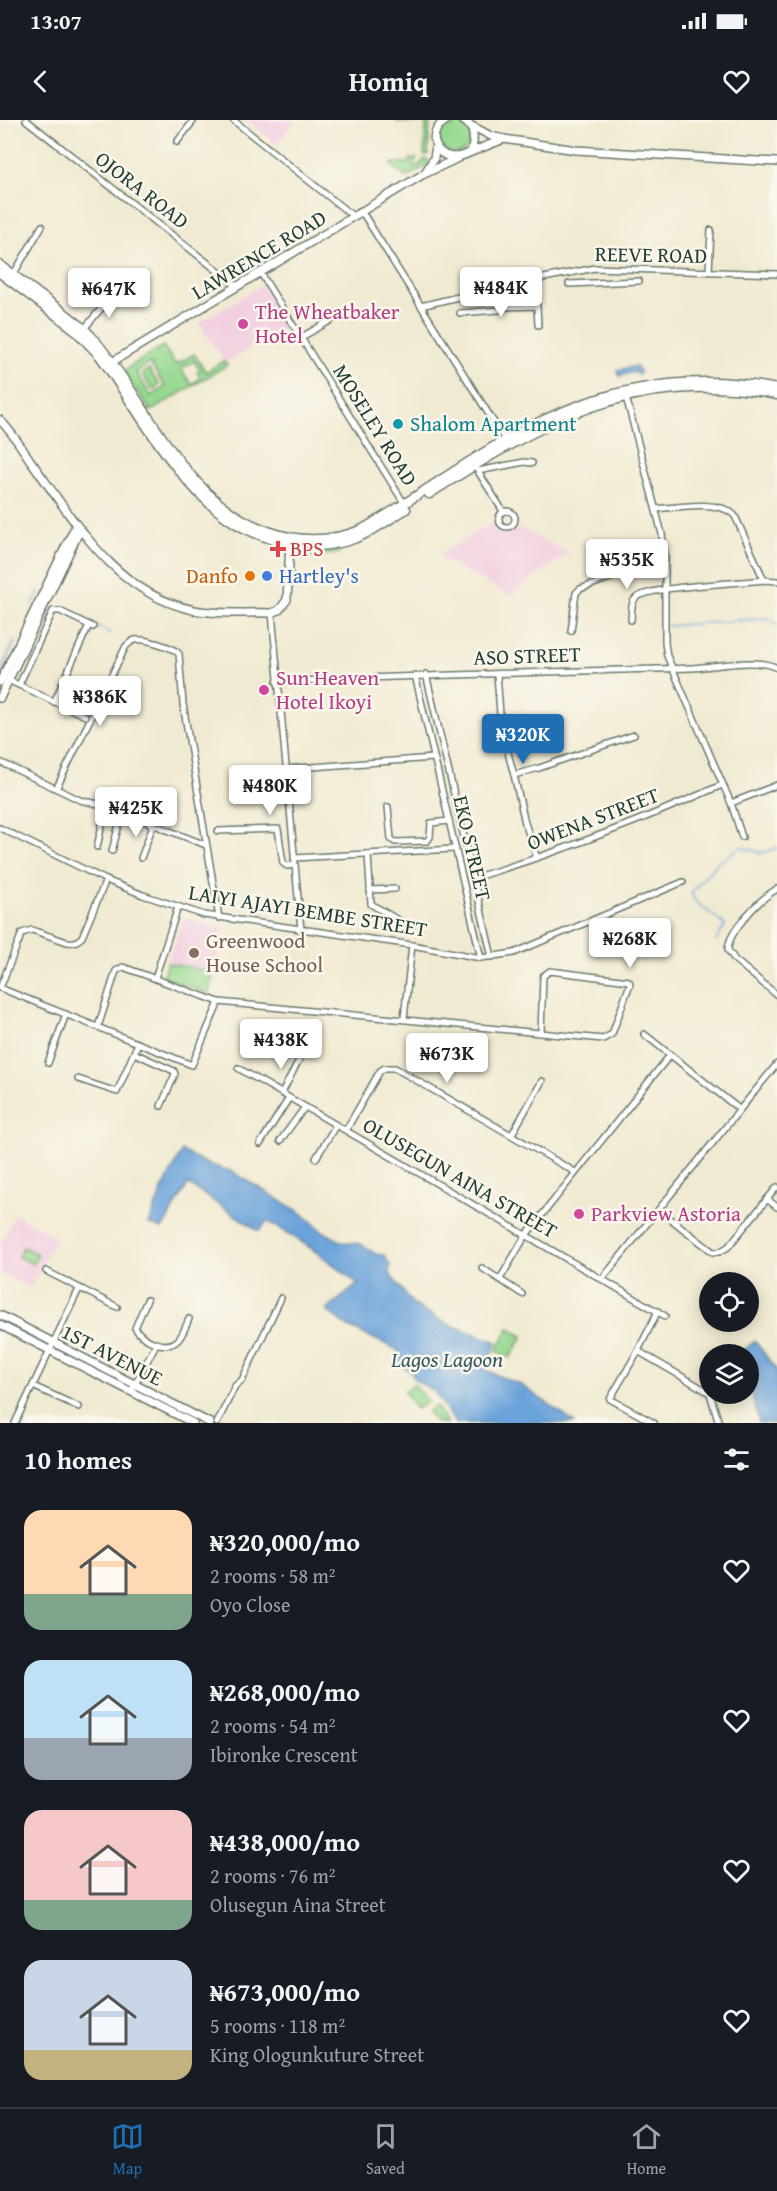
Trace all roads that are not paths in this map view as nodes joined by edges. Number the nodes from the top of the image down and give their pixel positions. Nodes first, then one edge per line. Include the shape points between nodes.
1 (26, 120) edge
2 (194, 120) edge
3 (233, 120) edge
4 (434, 120) edge
5 (447, 120) edge
6 (465, 122) edge
7 (435, 132) junction
8 (504, 139) junction
9 (177, 142) dead end
10 (436, 145) junction
11 (471, 152) junction
12 (458, 158) junction
13 (777, 162) edge
14 (422, 175) junction
15 (362, 212) junction
16 (354, 217) junction
17 (42, 226) dead end
18 (711, 230) dead end
19 (0, 265) edge
20 (595, 268) junction
21 (709, 271) junction
22 (260, 272) junction
23 (0, 273) edge
24 (13, 274) junction
25 (777, 274) edge
26 (639, 281) dead end
27 (596, 283) junction
28 (569, 284) dead end
29 (237, 286) junction
30 (503, 286) junction
31 (116, 291) dead end
32 (420, 306) junction
33 (505, 307) junction
34 (460, 313) dead end
35 (335, 318) dead end
36 (538, 325) dead end
37 (84, 329) junction
38 (300, 338) junction
39 (112, 362) junction
40 (777, 389) edge
41 (777, 395) edge
42 (626, 397) junction
43 (0, 420) edge
44 (505, 440) junction
45 (532, 463) dead end
46 (476, 469) junction
47 (404, 503) junction
48 (657, 509) junction
49 (503, 511) dead end
50 (78, 527) junction
51 (291, 541) junction
52 (665, 558) junction
53 (764, 580) junction
54 (777, 581) edge
55 (664, 589) junction
56 (272, 613) junction
57 (631, 620) dead end
58 (571, 630) dead end
59 (672, 668) junction
60 (777, 668) edge
61 (426, 674) junction
62 (497, 674) junction
63 (415, 675) junction
64 (8, 680) junction
65 (0, 682) edge
66 (277, 682) junction
67 (19, 685) junction
68 (0, 698) edge
69 (54, 702) junction
70 (86, 716) dead end
71 (634, 735) dead end
72 (433, 758) junction
73 (0, 762) edge
74 (285, 769) junction
75 (514, 775) junction
76 (722, 785) junction
77 (777, 785) edge
78 (57, 787) junction
79 (730, 803) junction
80 (106, 807) junction
81 (388, 807) dead end
82 (122, 813) junction
83 (449, 821) junction
84 (153, 825) junction
85 (0, 828) edge
86 (218, 831) dead end
87 (742, 837) dead end
88 (206, 845) junction
89 (97, 847) dead end
90 (454, 849) junction
91 (112, 851) dead end
92 (368, 854) junction
93 (141, 858) dead end
94 (294, 858) junction
95 (537, 858) junction
96 (295, 866) junction
97 (473, 878) junction
98 (106, 880) junction
99 (683, 882) dead end
100 (395, 889) dead end
101 (777, 889) edge
102 (370, 890) junction
103 (178, 907) junction
104 (219, 918) junction
105 (411, 928) dead end
106 (300, 930) junction
107 (412, 945) junction
108 (492, 957) junction
109 (481, 958) junction
110 (155, 978) junction
111 (0, 988) edge
112 (777, 995) edge
113 (219, 1002) junction
114 (66, 1014) junction
115 (404, 1018) junction
116 (99, 1027) junction
117 (541, 1033) junction
118 (644, 1034) dead end
119 (138, 1043) junction
120 (134, 1053) junction
121 (670, 1055) junction
122 (300, 1058) dead end
123 (48, 1063) dead end
124 (777, 1064) edge
125 (238, 1068) dead end
126 (78, 1079) dead end
127 (542, 1081) dead end
128 (282, 1093) junction
129 (289, 1098) junction
130 (161, 1106) dead end
131 (305, 1107) junction
132 (739, 1110) junction
133 (336, 1125) junction
134 (346, 1130) junction
135 (512, 1134) junction
136 (280, 1142) dead end
137 (260, 1144) dead end
138 (316, 1158) dead end
139 (575, 1172) junction
140 (777, 1187) edge
141 (767, 1199) junction
142 (777, 1207) edge
143 (659, 1210) junction
144 (526, 1235) junction
145 (482, 1268) dead end
146 (46, 1271) dead end
147 (500, 1279) junction
148 (602, 1279) junction
149 (80, 1289) junction
150 (522, 1294) dead end
151 (281, 1298) dead end
152 (147, 1300) dead end
153 (117, 1307) dead end
154 (658, 1311) junction
155 (0, 1316) edge
156 (665, 1316) dead end
157 (189, 1319) dead end
158 (0, 1325) edge
159 (54, 1343) junction
160 (156, 1344) junction
161 (50, 1351) junction
162 (639, 1351) junction
163 (33, 1386) junction
164 (699, 1386) edge
165 (133, 1389) junction
166 (713, 1404) edge
167 (79, 1407) dead end
168 (15, 1423) edge
169 (193, 1423) edge
170 (210, 1423) edge
171 (217, 1423) edge
172 (654, 1423) edge
173 (719, 1423) edge

1 - 29 street, OJORA ROAD
2 - 9 street
3 - 16 street
4 - 7 street
5 - 7 street
6 - 8 street
6 - 11 street via 474,134
7 - 10 street
8 - 11 street, LAWRENCE ROAD
8 - 13 street via 576,150
10 - 12 street via 444,155
10 - 14 street via 433,163
11 - 12 street, LAWRENCE ROAD
12 - 14 street, LAWRENCE ROAD
14 - 15 street, LAWRENCE ROAD
15 - 16 street, LAWRENCE ROAD
15 - 32 street
16 - 22 street, LAWRENCE ROAD
17 - 24 street
18 - 21 street
19 - 24 main road
20 - 21 street, REEVE ROAD
20 - 27 street
20 - 30 street, REEVE ROAD
21 - 25 street, REEVE ROAD
22 - 29 street, LAWRENCE ROAD
22 - 38 street, MOSELEY ROAD
23 - 51 main road via 73,328 96,351 203,498 239,525 260,535
24 - 37 main road
26 - 27 street
27 - 28 street
29 - 39 street, LAWRENCE ROAD
30 - 32 street, REEVE ROAD
30 - 33 street
31 - 37 street
32 - 44 street
33 - 34 street
33 - 36 street via 537,306
35 - 38 street
37 - 39 main road
38 - 47 street, MOSELEY ROAD
39 - 51 main road via 180,462 207,493 243,522
40 - 44 main road via 713,381 641,387 583,402
41 - 42 main road via 714,387 660,390
42 - 46 main road via 560,418 510,444
42 - 48 street
43 - 50 street
44 - 47 main road
45 - 46 street
46 - 49 street
46 - 51 main road via 358,537 326,546
47 - 51 main road via 349,534
48 - 52 street
48 - 53 street via 697,506 731,511
50 - 56 street via 122,575 161,599 195,610
50 - 64 street
50 - 65 street
51 - 56 street via 287,600
52 - 55 street
52 - 58 street via 580,589 576,593
53 - 54 street
53 - 55 street
55 - 57 street via 636,597
55 - 59 street via 664,643
56 - 66 street
59 - 60 street, ASO STREET via 765,663
59 - 62 street, ASO STREET
59 - 76 street
61 - 62 street, ASO STREET
61 - 63 street, ASO STREET
61 - 97 street, EKO STREET
62 - 75 street via 501,727
63 - 66 street, ASO STREET
63 - 72 street, EKO STREET
64 - 67 street
64 - 68 street
66 - 74 street
67 - 69 street
67 - 69 street via 53,611 91,626
69 - 70 street
71 - 75 street
72 - 74 street
72 - 83 street, EKO STREET
73 - 78 street
74 - 94 street
75 - 95 street
76 - 79 street
76 - 95 street, OWENA STREET via 642,820
77 - 79 street
78 - 80 street via 80,800
78 - 88 street via 126,646 135,640 171,648 179,654 183,704
79 - 87 street
80 - 82 street
80 - 89 street
81 - 83 street via 390,839 395,842 427,841 431,823
82 - 84 street
82 - 91 street
83 - 90 street, EKO STREET
84 - 88 street
84 - 93 street
85 - 98 street, LAIYI AJAYI BEMBE STREET
86 - 96 street via 278,829 283,863
88 - 104 street
90 - 92 street
90 - 109 street, EKO STREET
92 - 94 street
92 - 102 street
94 - 96 street
95 - 97 street, OWENA STREET
96 - 106 street
97 - 108 street, EKO STREET
98 - 103 street, LAIYI AJAYI BEMBE STREET
98 - 111 street via 78,941 67,942 32,930 22,933
99 - 108 street, LAIYI AJAYI BEMBE STREET via 514,953
100 - 102 street
101 - 112 street via 759,903 729,940 728,950
102 - 105 street via 372,906
103 - 104 street, LAIYI AJAYI BEMBE STREET
103 - 110 street
104 - 106 street, LAIYI AJAYI BEMBE STREET
106 - 107 street, LAIYI AJAYI BEMBE STREET
107 - 109 street, LAIYI AJAYI BEMBE STREET
107 - 115 street
108 - 109 street, LAIYI AJAYI BEMBE STREET
110 - 113 street
110 - 116 street via 126,967 118,968
111 - 114 street
113 - 115 street
113 - 119 street via 192,1065
114 - 116 street
114 - 123 street
115 - 117 street
116 - 119 street
117 - 117 street via 608,1037 629,981 588,974 545,973
118 - 121 street
119 - 120 street
120 - 126 street via 117,1092
120 - 130 street via 174,1071
121 - 132 street
121 - 139 street
122 - 128 street
124 - 132 street
125 - 128 street, OLUSEGUN AINA STREET
127 - 135 street
128 - 129 street, OLUSEGUN AINA STREET
129 - 131 street, OLUSEGUN AINA STREET
129 - 137 street
131 - 133 street, OLUSEGUN AINA STREET
131 - 136 street
132 - 143 street
133 - 134 street, OLUSEGUN AINA STREET
133 - 138 street
134 - 135 street via 380,1071 390,1067
134 - 144 street, OLUSEGUN AINA STREET
135 - 139 street
139 - 144 street
140 - 141 street
141 - 142 street
141 - 143 street via 728,1247 719,1252 713,1252
143 - 148 street
144 - 147 street
144 - 148 street, OLUSEGUN AINA STREET
145 - 147 street
146 - 149 street
147 - 150 street
148 - 154 street, OLUSEGUN AINA STREET
149 - 153 street
149 - 159 street
151 - 171 street
152 - 160 street via 135,1328
154 - 156 street, OLUSEGUN AINA STREET
154 - 162 street
155 - 159 street, 1ST AVENUE
157 - 160 street via 178,1340
158 - 161 street, 1ST AVENUE
159 - 161 street
159 - 165 street, 1ST AVENUE
160 - 165 street
161 - 163 street
161 - 165 street, 1ST AVENUE
162 - 164 street
162 - 172 street via 610,1399
163 - 167 street
163 - 168 street
165 - 169 street, 1ST AVENUE
165 - 170 street, 1ST AVENUE
166 - 173 street

